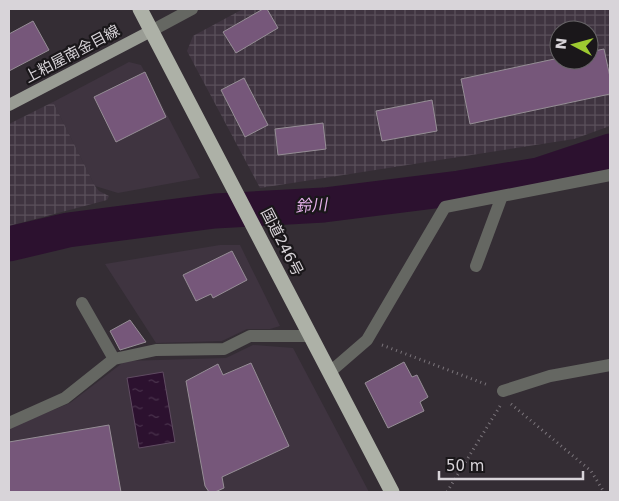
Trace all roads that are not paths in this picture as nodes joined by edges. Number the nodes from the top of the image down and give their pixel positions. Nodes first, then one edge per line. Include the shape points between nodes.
1 (140, 9) edge
2 (192, 9) edge
3 (151, 31) junction
4 (9, 105) edge
5 (610, 175) edge
6 (502, 196) junction
7 (476, 266) dead end
8 (82, 303) dead end
9 (311, 336) junction
10 (114, 359) junction
11 (610, 365) edge
12 (330, 372) junction
13 (504, 395) road end
14 (9, 423) edge
15 (392, 492) edge

1 - 3 highway, 国道246号
2 - 3 street
3 - 4 main road, 上粕屋南金目線
3 - 9 highway, 国道246号
5 - 6 street
6 - 7 street
6 - 12 street via 445,207 367,340
8 - 10 street
9 - 10 street via 250,336 224,349 156,350
9 - 12 highway, 国道246号
10 - 14 street via 65,398
11 - 13 street via 550,376
12 - 15 highway, 国道246号

